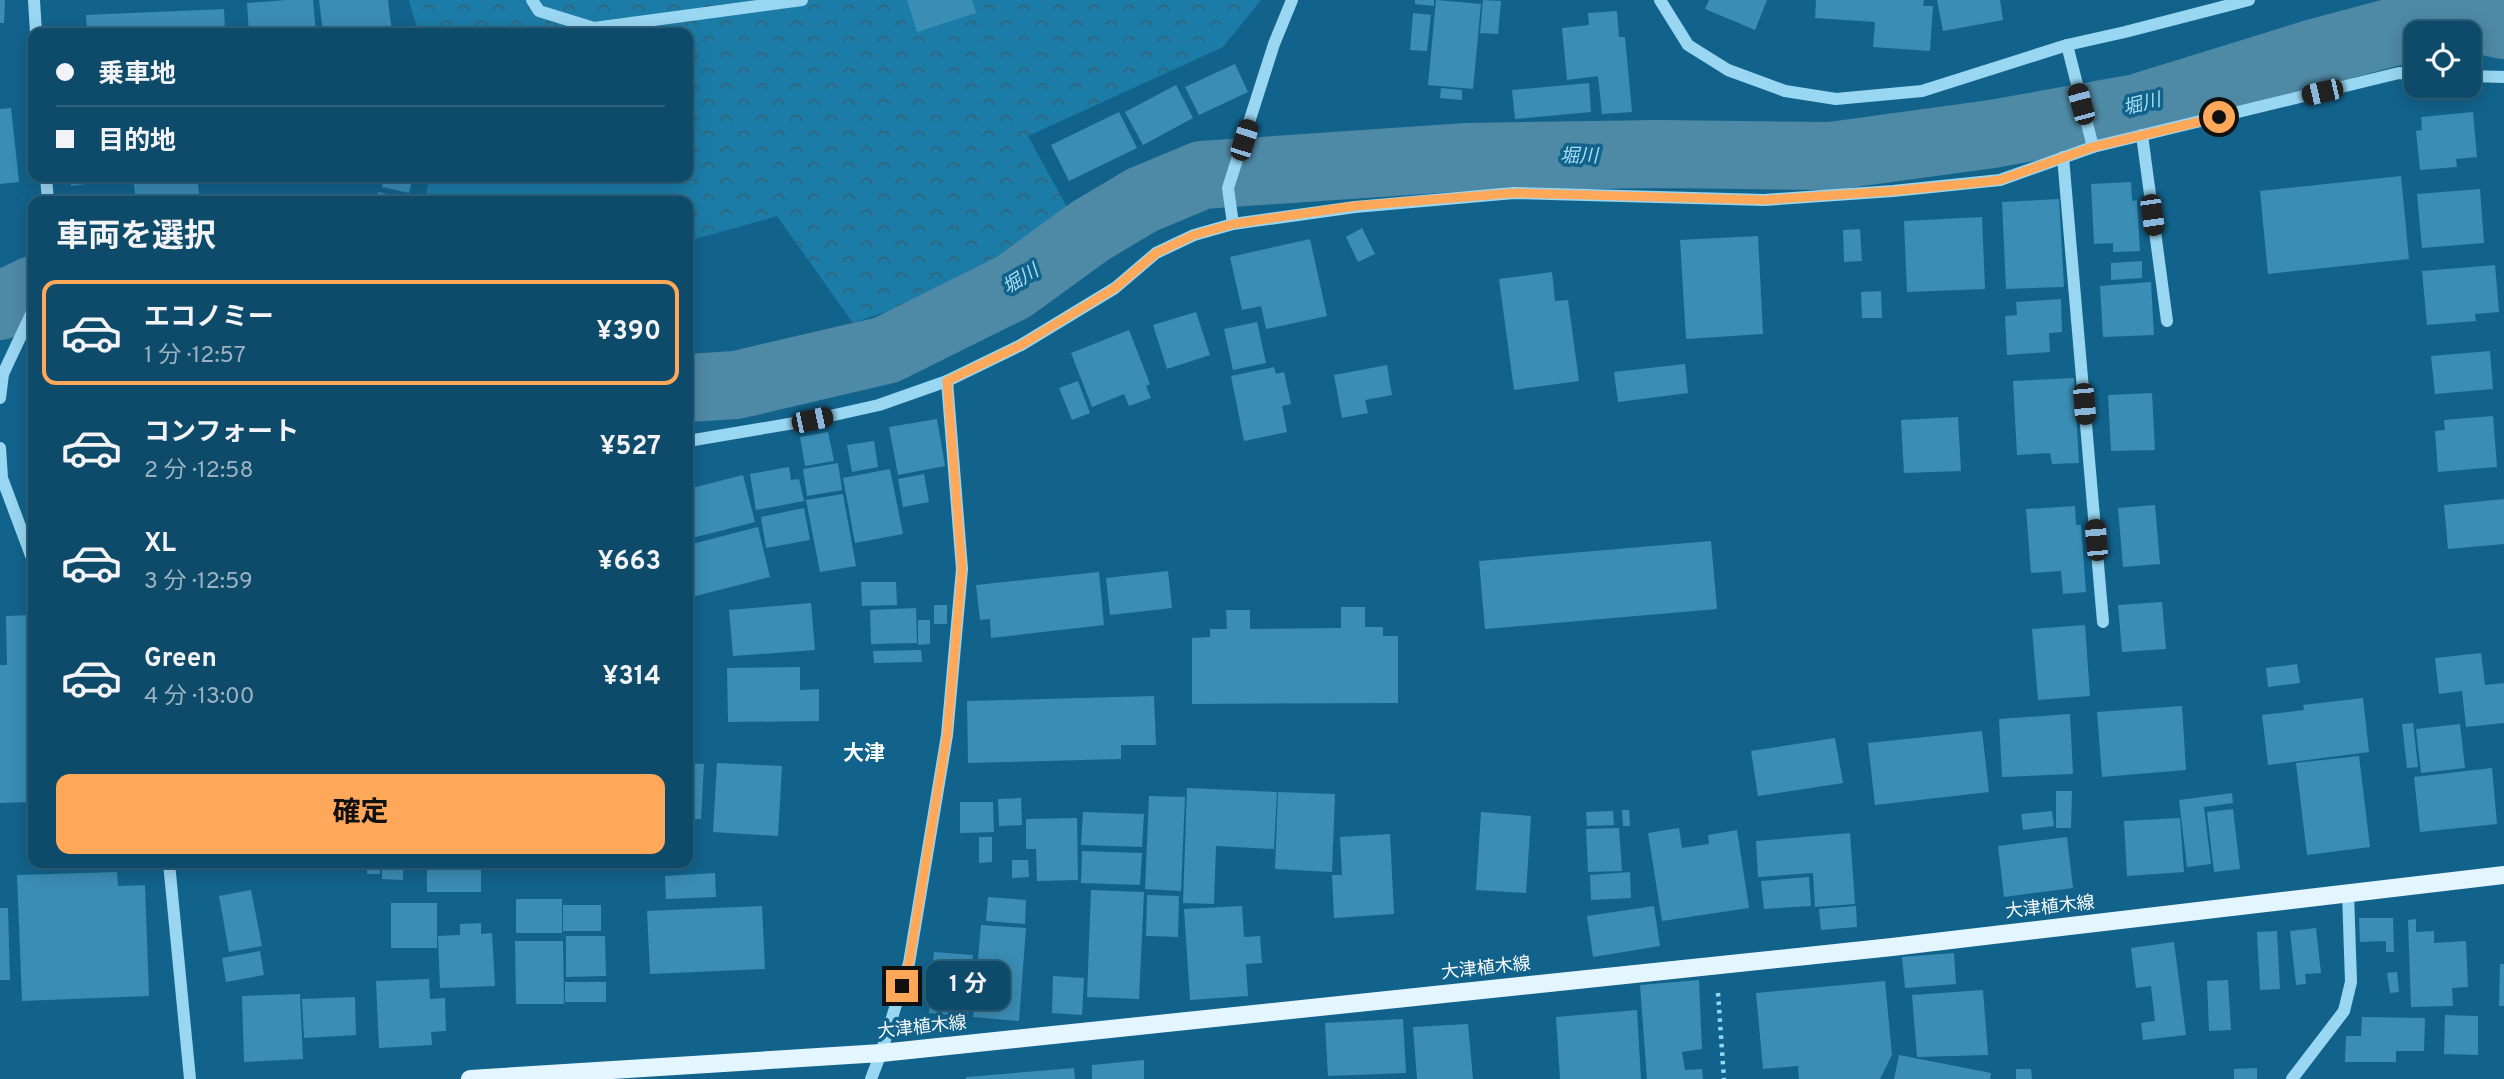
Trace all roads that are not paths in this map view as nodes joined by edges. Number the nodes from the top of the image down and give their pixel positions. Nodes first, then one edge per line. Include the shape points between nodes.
1 (34, 0) edge
2 (532, 0) edge
3 (802, 0) edge
4 (1292, 0) edge
5 (1660, 0) edge
6 (2249, 0) edge
7 (36, 28) edge
8 (2067, 45) junction
9 (2404, 73) edge
10 (2481, 76) edge
11 (2504, 77) edge
12 (2142, 135) junction
13 (2093, 147) junction
14 (2063, 158) junction
15 (1233, 224) junction
16 (28, 320) edge
17 (2167, 321) dead end
18 (2, 374) edge
19 (947, 381) junction
20 (0, 398) edge
21 (693, 440) edge
22 (0, 448) edge
23 (28, 548) edge
24 (2103, 622) dead end
25 (169, 868) edge
26 (2504, 876) edge
27 (2348, 893) junction
28 (881, 1054) junction
29 (190, 1079) edge
30 (470, 1079) edge
31 (871, 1079) edge
32 (2292, 1079) edge

1 - 7 street
2 - 3 street via 539,11 594,28
4 - 15 street via 1228,188
5 - 8 street via 1688,45 1728,70 1785,91 1836,99 1922,91
6 - 8 street
8 - 13 street
9 - 12 street
10 - 11 street
12 - 13 street
12 - 17 street
13 - 14 street
14 - 15 street via 2000,180 1893,191 1764,200 1514,193 1355,206
14 - 24 street
15 - 19 street via 1156,253 1115,288 1021,345
16 - 18 street
18 - 20 street
19 - 21 street via 879,405
19 - 28 street via 962,569 947,735 909,963
22 - 23 street via 2,478
25 - 29 street
26 - 27 main road, 大津植木線
27 - 28 main road, 大津植木線 via 2107,923
27 - 32 street via 2351,982 2344,1011
28 - 30 main road, 大津植木線
28 - 31 street

